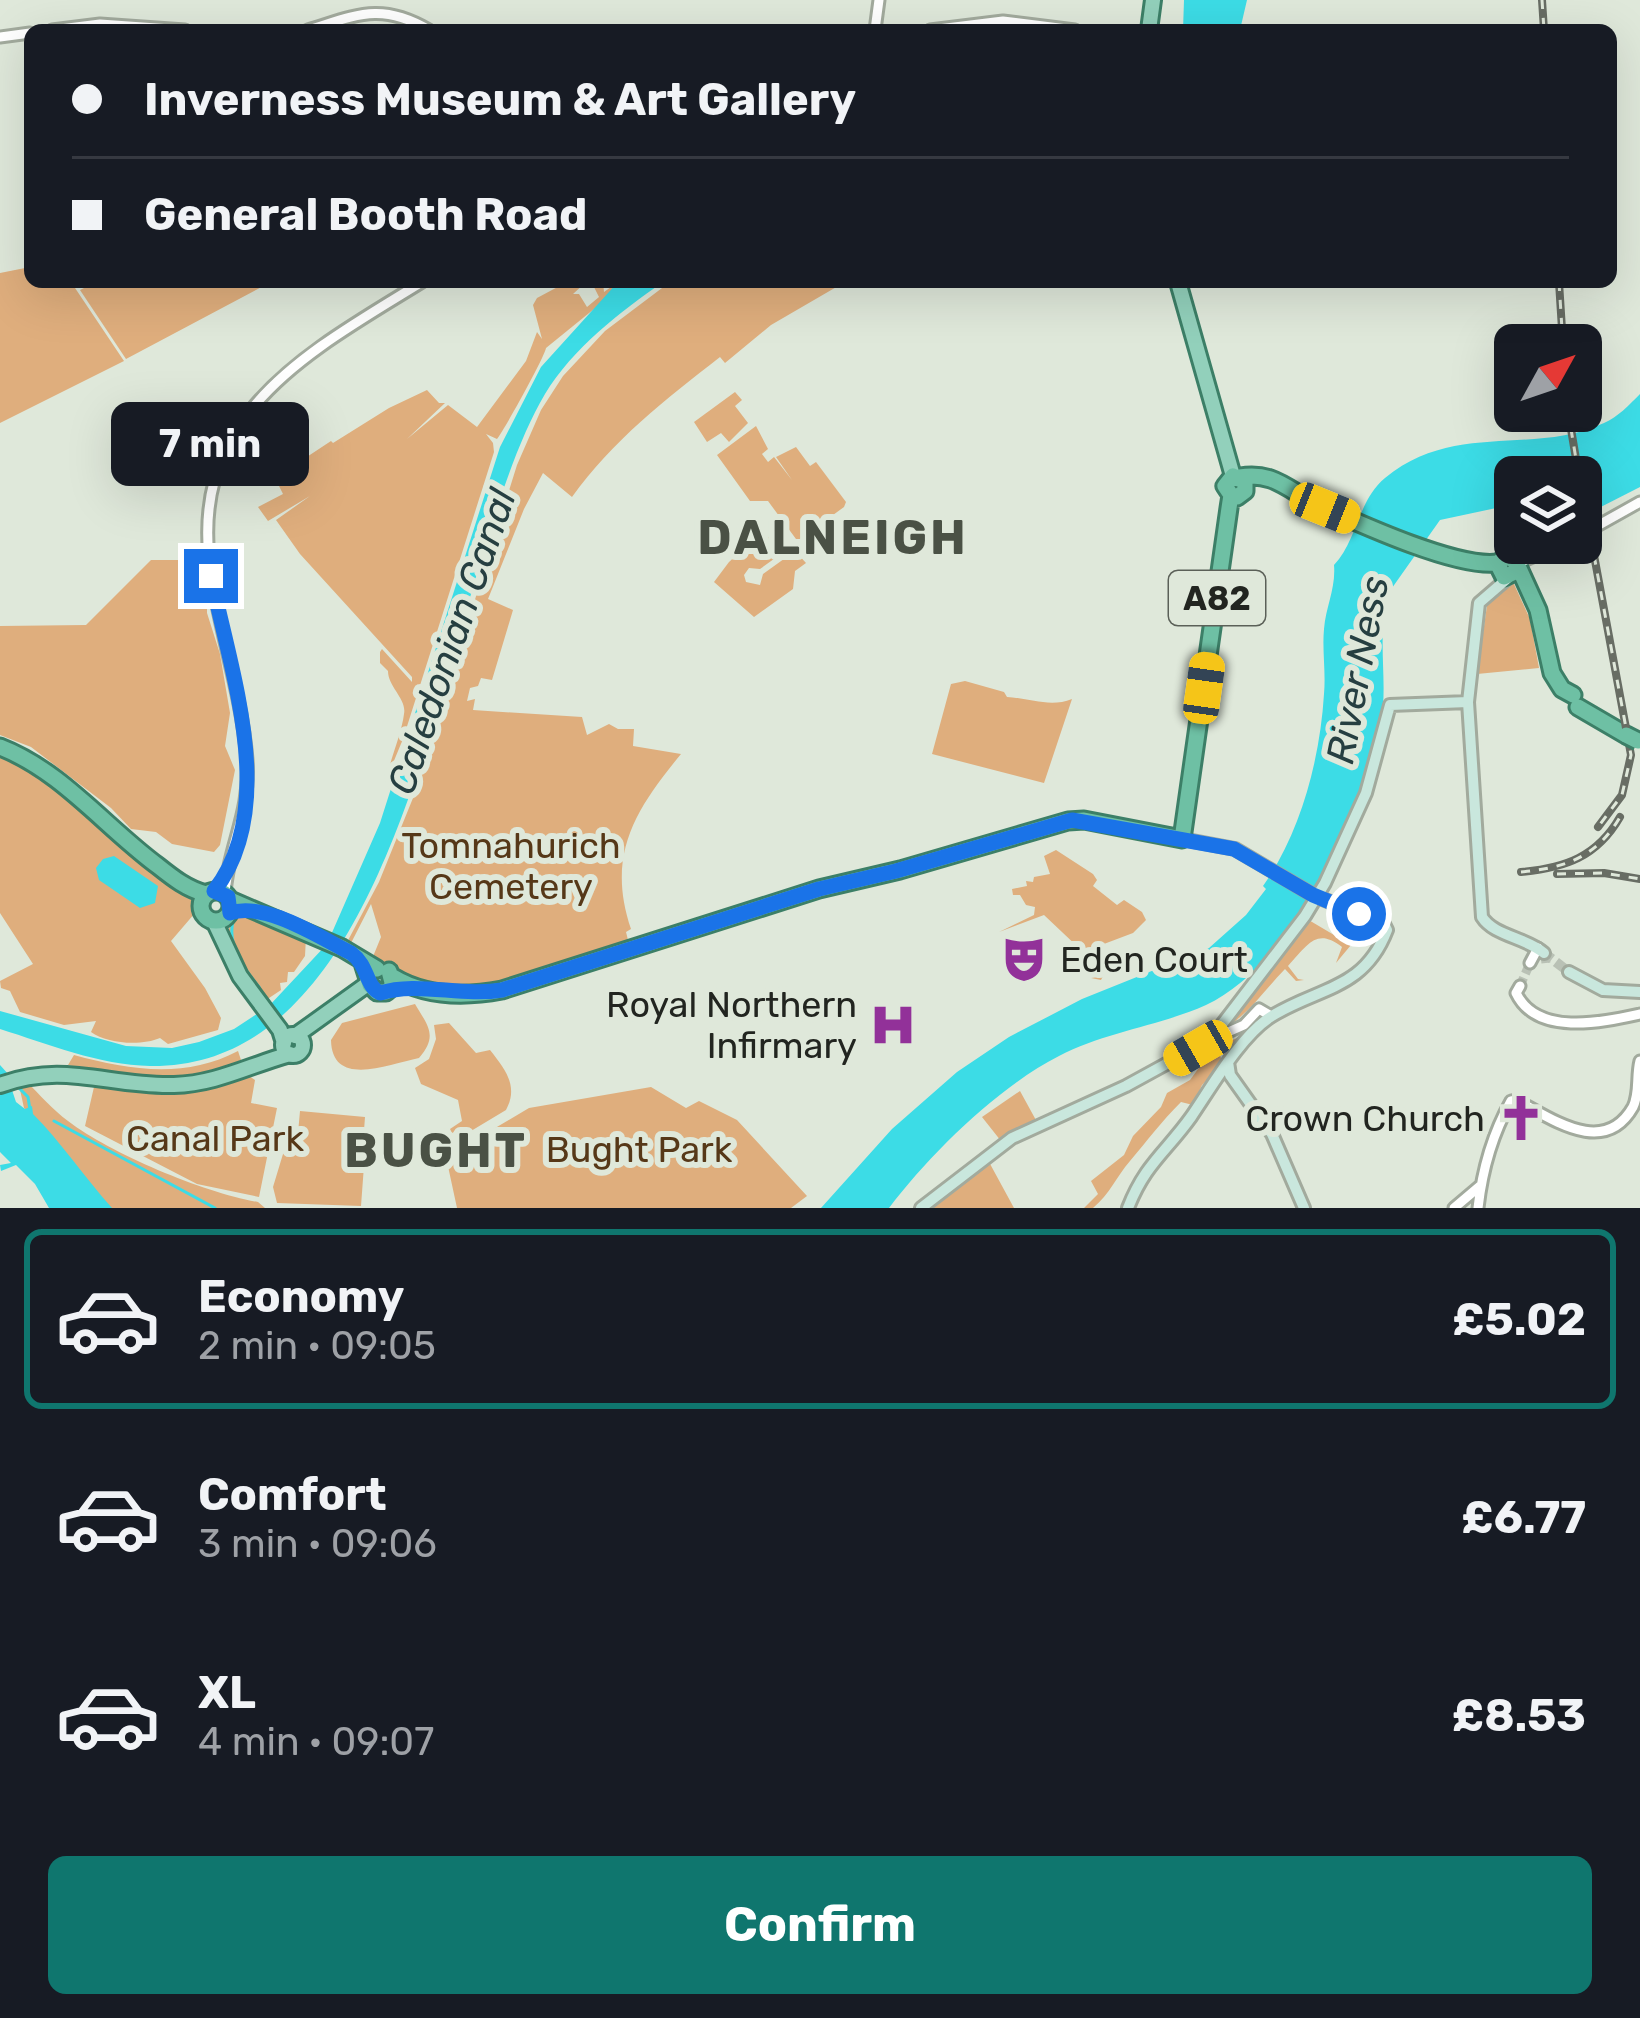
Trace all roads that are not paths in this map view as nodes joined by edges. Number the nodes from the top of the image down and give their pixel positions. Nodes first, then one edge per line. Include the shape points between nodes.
1 (329, 24) edge
2 (417, 24) edge
3 (979, 24) edge
4 (1027, 24) edge
5 (412, 288) edge
6 (1180, 288) edge
7 (1237, 484) junction
8 (1640, 502) edge
9 (1602, 523) edge
10 (1523, 564) edge
11 (1506, 573) junction
12 (1469, 696) junction
13 (1634, 736) edge
14 (0, 747) edge
15 (1183, 838) junction
16 (1315, 894) junction
17 (221, 902) junction
18 (1538, 956) tunnel mouth
19 (1569, 972) tunnel mouth
20 (375, 980) junction
21 (1520, 986) dead end
22 (1640, 990) edge
23 (1640, 1014) edge
24 (1271, 1016) junction
25 (288, 1040) junction
26 (1210, 1040) junction
27 (1640, 1061) edge
28 (1228, 1062) junction
29 (0, 1085) edge
30 (1480, 1186) junction
31 (920, 1208) edge
32 (1129, 1208) edge
33 (1304, 1208) edge
34 (1454, 1208) edge
35 (1478, 1208) edge

1 - 2 street via 371,12
3 - 4 street
5 - 17 street via 271,384 239,426 218,473 208,555 248,779
6 - 7 main road
7 - 11 highway via 1269,482 1310,507 1461,567
7 - 15 highway, A82
8 - 9 street
10 - 11 street
11 - 12 main road via 1478,606
11 - 13 highway via 1538,610 1562,689
12 - 16 main road via 1390,705 1366,793
12 - 18 main road via 1482,917 1524,938
14 - 17 highway via 52,775 166,873
15 - 16 main road via 1238,848
15 - 20 highway via 1066,821 502,990 457,994
16 - 24 main road via 1387,930 1358,974
16 - 26 main road
17 - 20 highway via 337,946
17 - 25 main road via 235,967
19 - 22 main road
20 - 25 main road
21 - 23 street via 1520,1001 1558,1021
24 - 26 street via 1258,1009
24 - 28 main road
25 - 29 main road via 224,1078 187,1084 62,1073
26 - 31 main road via 1003,1144
27 - 30 street via 1635,1103 1605,1128 1578,1132 1512,1100
28 - 32 main road via 1154,1158
28 - 33 main road
30 - 34 street
30 - 35 street

